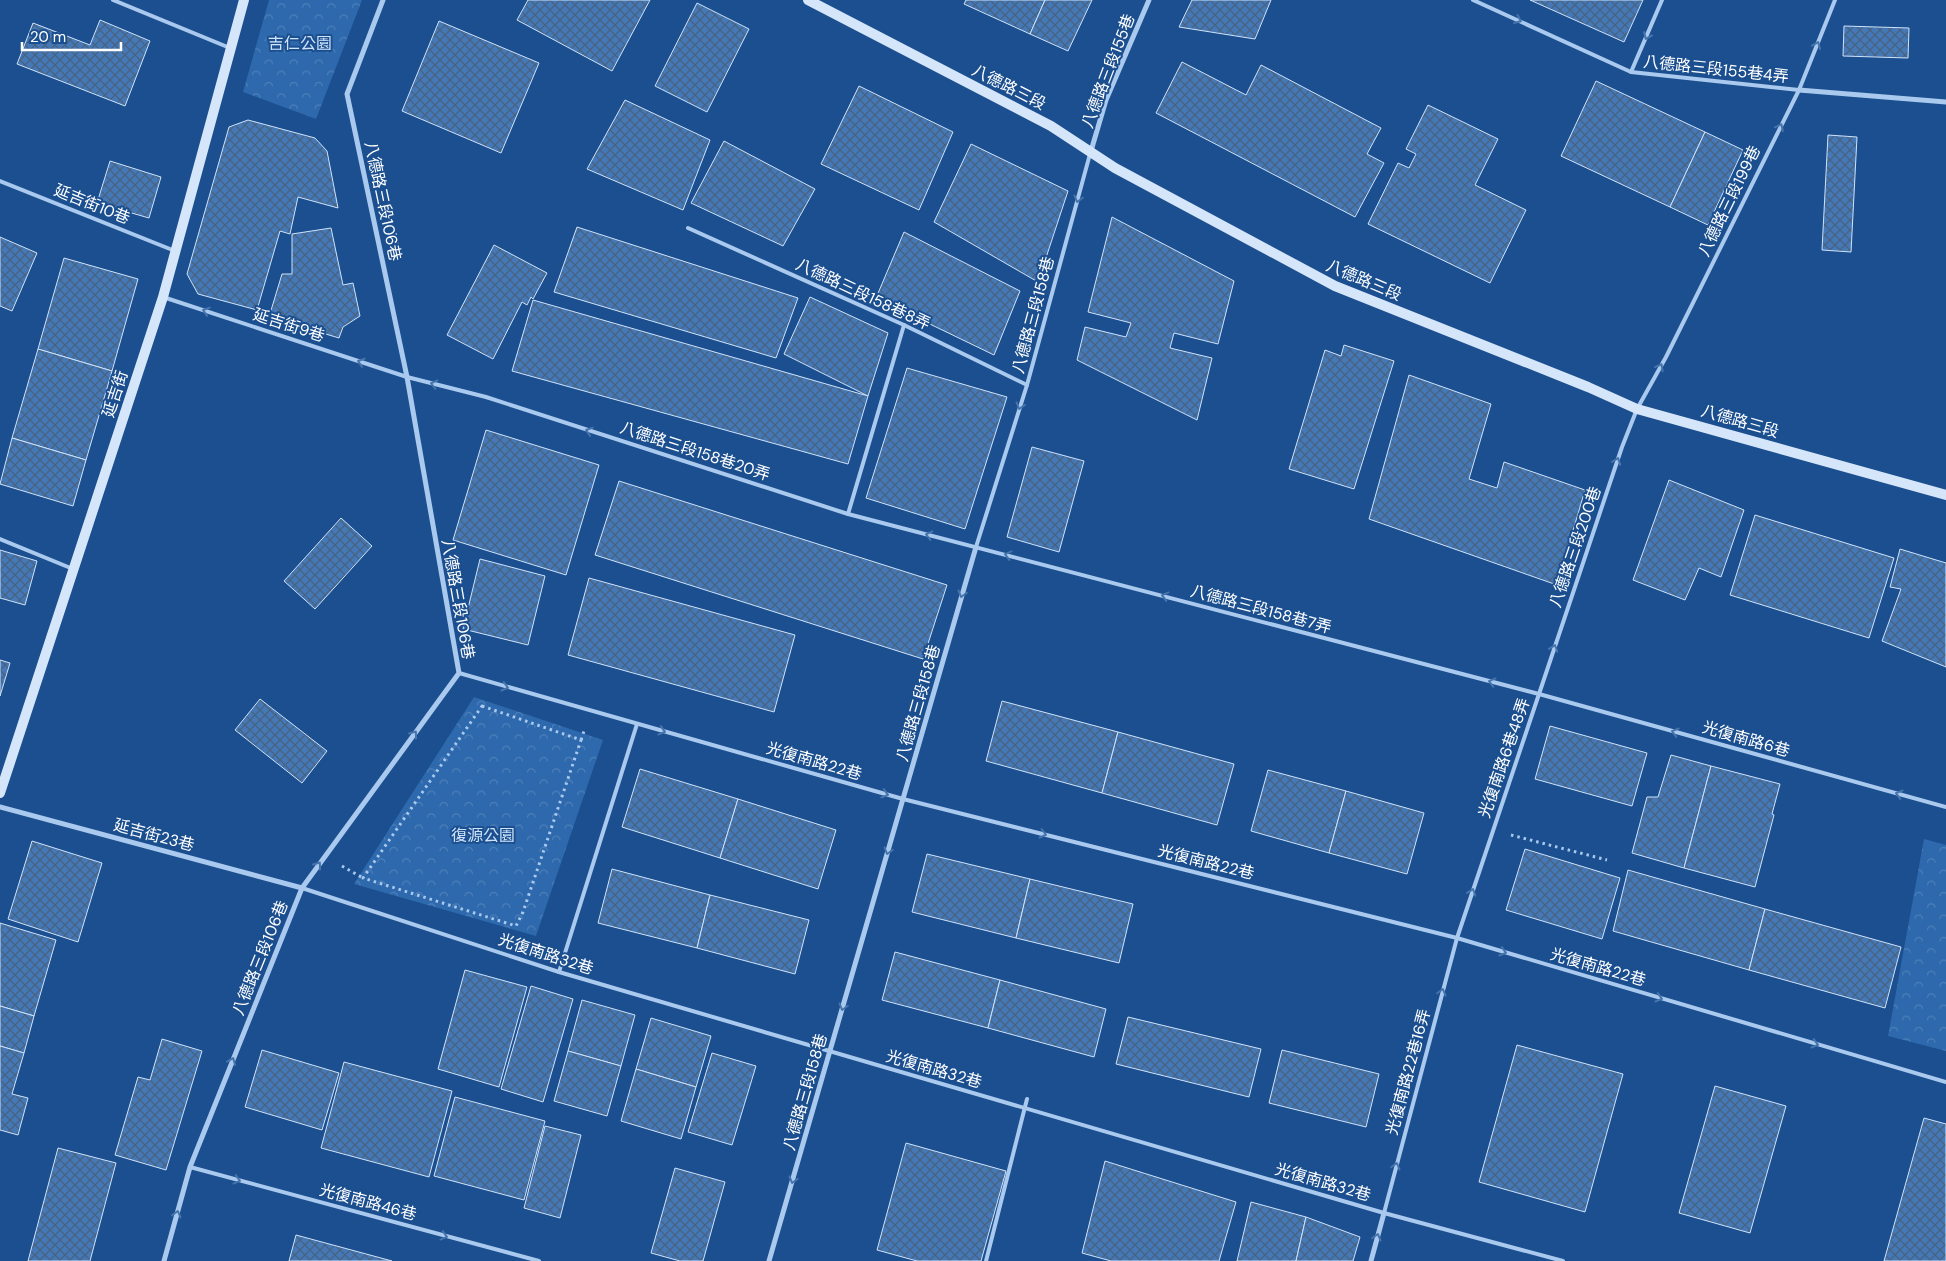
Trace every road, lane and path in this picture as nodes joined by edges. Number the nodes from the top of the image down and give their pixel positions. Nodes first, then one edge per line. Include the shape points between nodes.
1 (113, 0) edge
2 (244, 0) edge
3 (383, 0) edge
4 (808, 0) edge
5 (1150, 0) edge
6 (1473, 0) edge
7 (1662, 0) edge
8 (1835, 0) edge
9 (230, 48) junction
10 (1631, 72) junction
11 (1799, 90) junction
12 (1946, 102) edge
13 (1090, 152) junction
14 (0, 181) edge
15 (688, 228) dead end
16 (175, 251) junction
17 (163, 297) junction
18 (904, 325) junction
19 (407, 377) junction
20 (1027, 385) junction
21 (1637, 409) junction
22 (1946, 495) edge
23 (848, 514) junction
24 (0, 539) edge
25 (976, 547) junction
26 (73, 569) junction
27 (458, 673) junction
28 (1539, 694) junction
29 (637, 724) junction
30 (0, 793) edge
31 (903, 799) junction
32 (0, 807) edge
33 (1946, 807) edge
34 (1493, 830) junction
35 (1607, 860) dead end
36 (302, 888) junction
37 (523, 912) joint
38 (1457, 938) junction
39 (559, 972) junction
40 (830, 1052) junction
41 (1946, 1082) edge
42 (1026, 1100) dead end
43 (1023, 1108) junction
44 (190, 1167) junction
45 (1384, 1213) junction
46 (164, 1261) edge
47 (539, 1261) edge
48 (769, 1261) edge
49 (986, 1261) edge
50 (1371, 1261) edge
51 (1563, 1261) edge

1 - 9 lane
2 - 9 street, 延吉街
3 - 19 street, 八德路三段106巷 via 347,94
4 - 13 street, 八德路三段 via 1051,126
5 - 13 street, 八德路三段155巷 via 1106,100
6 -> 10 lane, 八德路三段155巷4弄
7 -> 10 lane, 八德路三段155巷4弄
11 -> 8 lane, 八德路三段199巷
9 - 16 street, 延吉街
10 - 11 lane, 八德路三段155巷4弄
11 - 12 street
21 -> 11 lane, 八德路三段199巷
13 -> 20 lane, 八德路三段158巷
13 - 21 street, 八德路三段 via 1335,286
14 - 16 lane, 延吉街10巷
15 - 18 lane, 八德路三段158巷8弄
16 - 17 street, 延吉街
19 -> 17 lane, 延吉街9巷
17 - 26 street, 延吉街
18 - 20 lane, 八德路三段158巷8弄
18 - 23 lane
23 -> 19 lane, 八德路三段158巷20弄 via 486,397
19 - 27 street, 八德路三段106巷
20 -> 25 lane, 八德路三段158巷
21 - 22 street, 八德路三段
28 -> 21 lane, 八德路三段200巷
25 -> 23 lane, 八德路三段158巷20弄
24 - 26 lane
28 -> 25 lane, 八德路三段158巷7弄
25 -> 31 street, 八德路三段158巷
26 - 30 street, 延吉街
27 -> 29 lane, 光復南路22巷
36 -> 27 street, 八德路三段106巷
33 -> 28 lane, 光復南路6巷
28 - 34 lane, 光復南路6巷48弄
29 -> 31 lane, 光復南路22巷
29 - 39 lane
31 -> 38 lane, 光復南路22巷
31 -> 40 street, 八德路三段158巷
32 - 36 street, 延吉街23巷
34 - 35 path, 光復南路6巷48弄
38 -> 34 lane, 光復南路6巷48弄
36 - 39 lane, 光復南路32巷
44 -> 36 street, 八德路三段106巷
37 - 37 path via 581,740 482,706 363,878 516,926
38 -> 41 lane, 光復南路22巷
45 -> 38 lane, 光復南路22巷16弄
39 - 40 lane, 光復南路32巷
40 - 43 lane, 光復南路32巷
40 -> 48 street, 八德路三段158巷
42 - 43 lane
43 - 45 lane, 光復南路32巷
43 - 49 lane
46 -> 44 street, 八德路三段106巷
44 -> 47 lane, 光復南路46巷
50 -> 45 street
45 - 51 lane, 光復南路32巷

